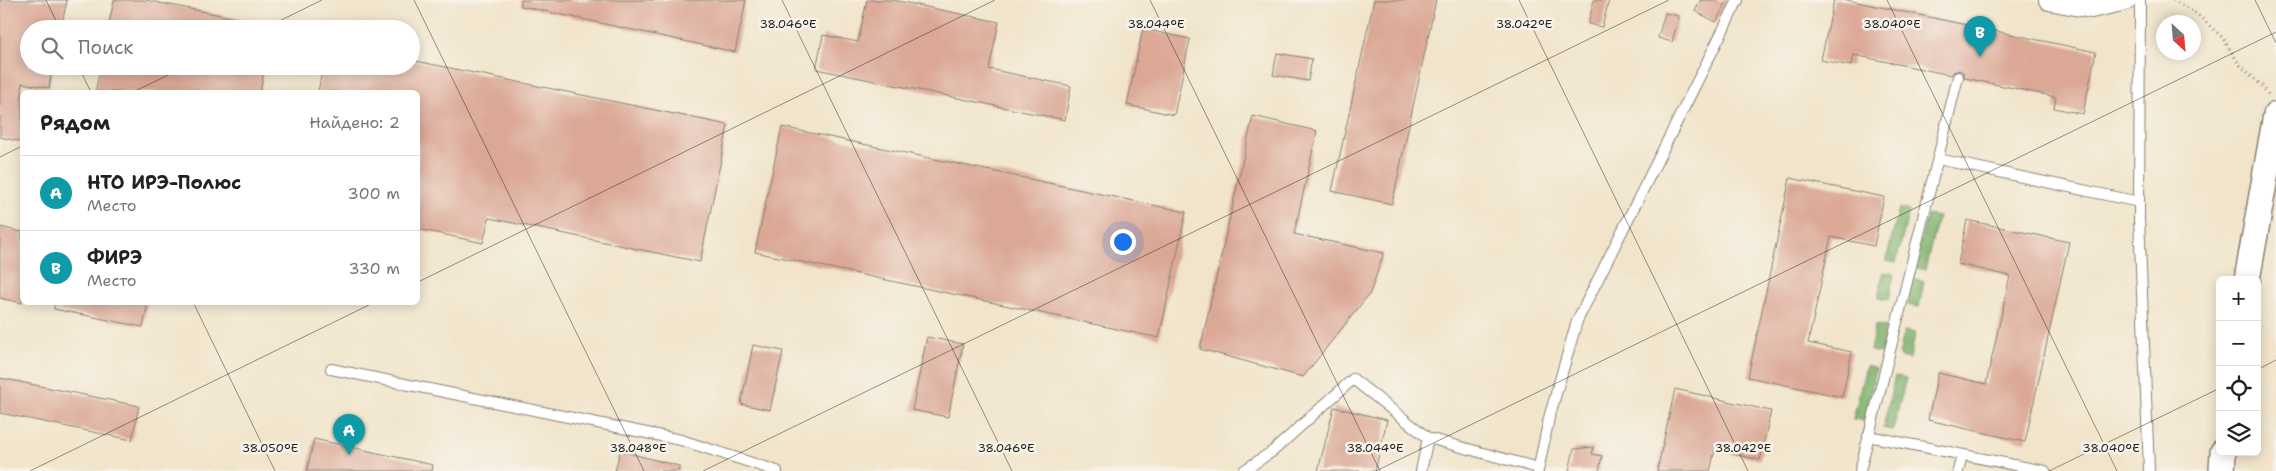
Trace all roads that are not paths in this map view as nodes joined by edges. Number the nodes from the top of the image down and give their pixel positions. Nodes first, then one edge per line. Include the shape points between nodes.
1 (1738, 0) edge
2 (2049, 0) edge
3 (2126, 0) edge
4 (2140, 0) edge
5 (1958, 77) dead end
6 (2274, 107) edge
7 (1938, 159) junction
8 (2139, 202) junction
9 (2248, 276) edge
10 (331, 368) dead end
11 (1868, 436) junction
12 (1428, 438) junction
13 (1962, 455) junction
14 (2223, 456) edge
15 (1538, 470) edge
16 (777, 471) edge
17 (1243, 471) edge
18 (1421, 471) edge
19 (1860, 471) edge
20 (1958, 471) edge
21 (2045, 471) edge
22 (2149, 471) edge
23 (2222, 471) edge

1 - 15 lane via 1577,321 1549,418
2 - 3 street via 2091,8
4 - 8 lane
5 - 7 lane
6 - 9 street
7 - 8 lane
7 - 11 lane
8 - 22 lane
10 - 16 lane via 681,440
11 - 13 lane
11 - 19 lane
12 - 15 lane
12 - 17 lane via 1353,379 1273,451
12 - 18 lane
13 - 20 lane
13 - 21 lane
14 - 23 street

